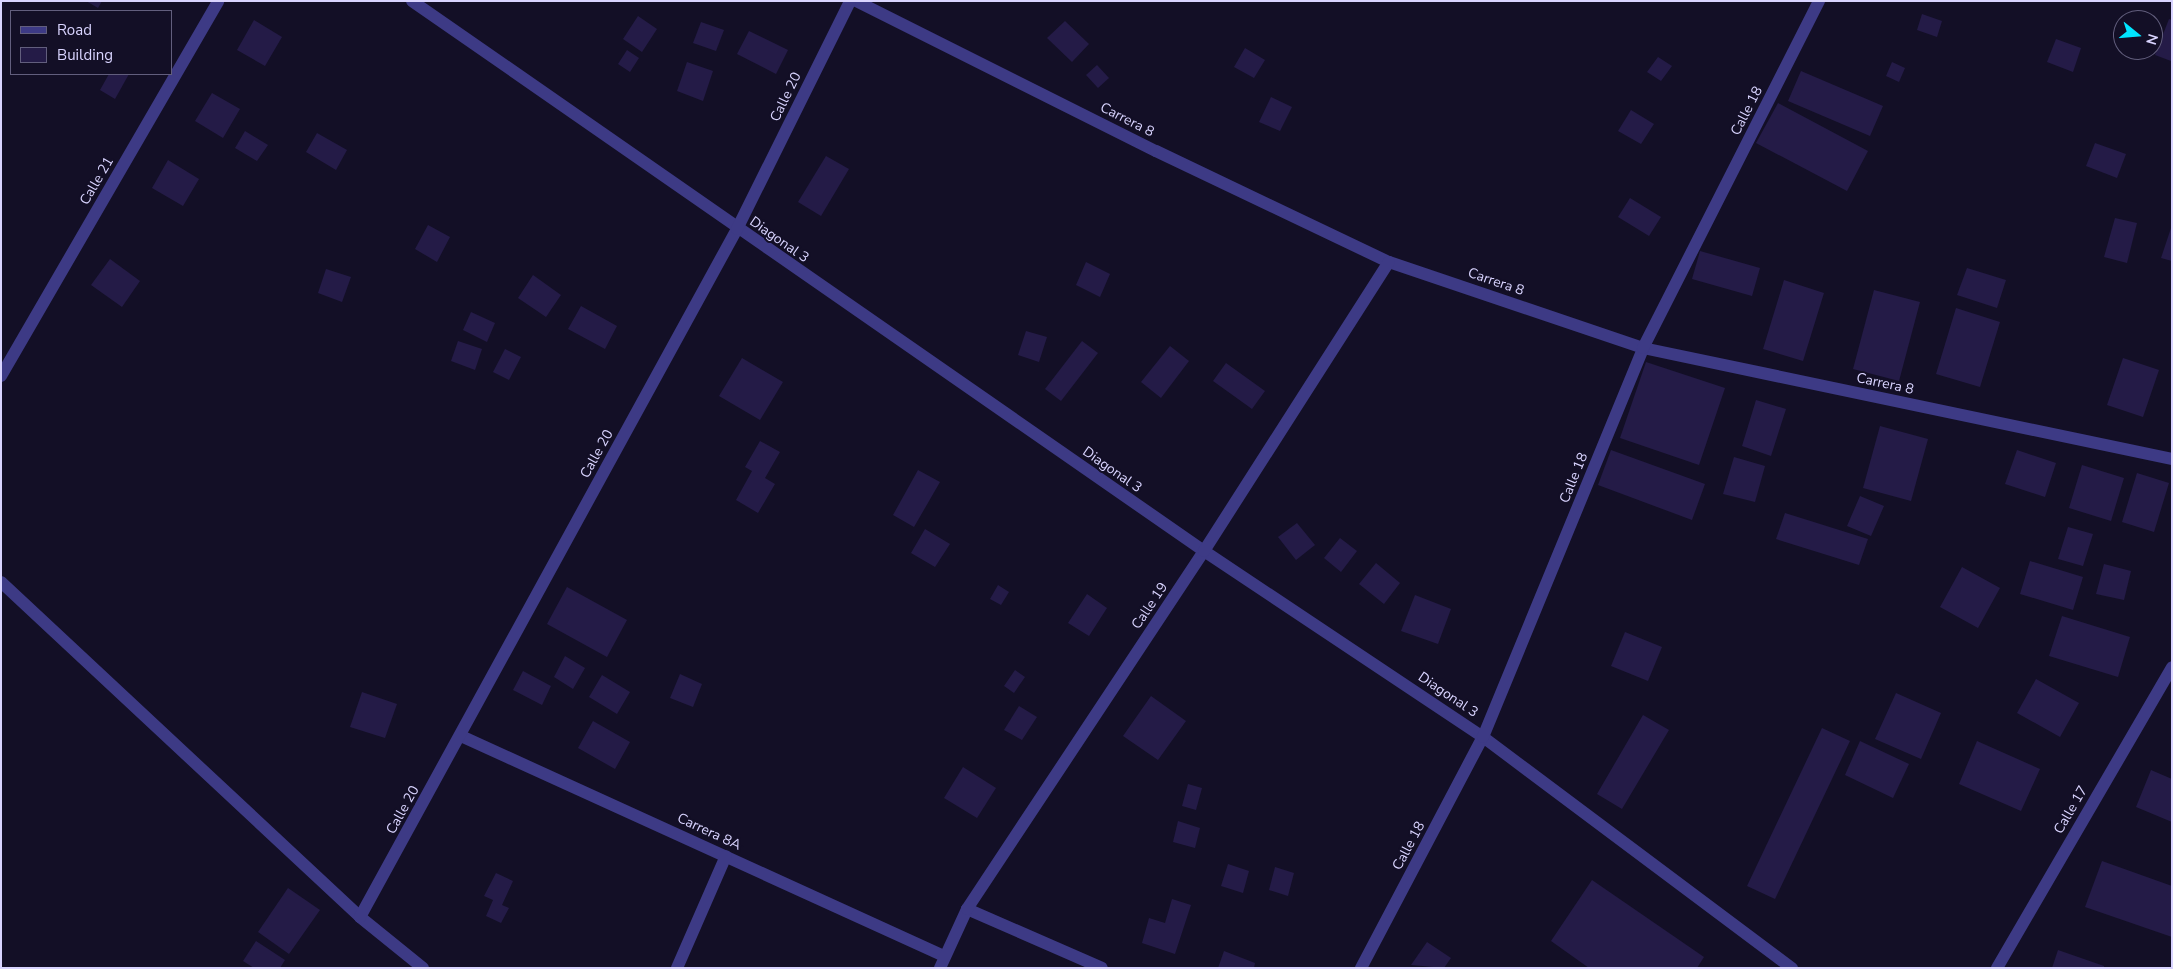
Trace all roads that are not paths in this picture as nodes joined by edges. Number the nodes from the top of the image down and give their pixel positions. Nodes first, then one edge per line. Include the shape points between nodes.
1 (218, 1) edge
2 (412, 1) edge
3 (850, 1) edge
4 (856, 1) edge
5 (1819, 1) edge
6 (737, 229) junction
7 (1389, 262) junction
8 (1643, 348) junction
9 (1, 376) edge
10 (2172, 459) edge
11 (1204, 551) junction
12 (1, 582) edge
13 (2172, 667) edge
14 (461, 736) junction
15 (1483, 737) junction
16 (726, 856) junction
17 (967, 909) junction
18 (360, 917) junction
19 (942, 962) edge
20 (423, 968) edge
21 (677, 968) edge
22 (1102, 968) edge
23 (1361, 968) edge
24 (1792, 968) edge
25 (1997, 968) edge

1 - 9 street, Calle 21
2 - 6 street, Diagonal 3
3 - 6 street, Calle 20
4 - 7 street, Carrera 8 via 1156,151
5 - 8 street, Calle 18
6 - 11 street, Diagonal 3
6 - 14 street, Calle 20
7 - 8 street, Carrera 8
7 - 11 street, Calle 19
8 - 10 street, Carrera 8
8 - 15 street, Calle 18
11 - 15 street, Diagonal 3
11 - 17 street, Calle 19
12 - 18 street
13 - 25 street, Calle 17
14 - 16 street, Carrera 8A
14 - 18 street, Calle 20
15 - 23 street, Calle 18
15 - 24 street, Diagonal 3
16 - 19 street, Carrera 8A
16 - 21 street
17 - 19 street, Calle 19
17 - 22 street
18 - 20 street

